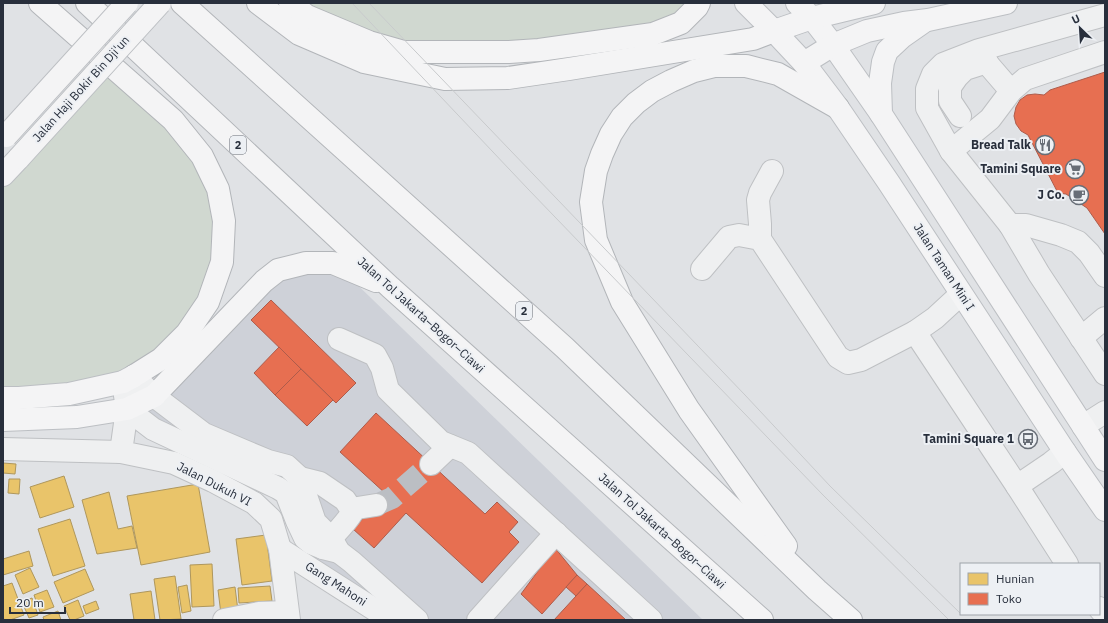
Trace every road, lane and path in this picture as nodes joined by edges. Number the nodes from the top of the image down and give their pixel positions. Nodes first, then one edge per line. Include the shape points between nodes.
1 (40, 3) edge
2 (87, 3) edge
3 (127, 3) edge
4 (160, 3) edge
5 (182, 3) edge
6 (258, 3) edge
7 (290, 3) edge
8 (699, 3) edge
9 (746, 3) edge
10 (874, 3) edge
11 (973, 3) edge
12 (1006, 3) edge
13 (805, 10) edge
14 (1105, 15) edge
15 (928, 20) junction
16 (1054, 30) junction
17 (774, 31) junction
18 (866, 31) junction
19 (833, 45) junction
20 (1105, 52) edge
21 (986, 62) junction
22 (804, 63) junction
23 (1011, 91) junction
24 (838, 108) junction
25 (881, 114) junction
26 (960, 116) dead end
27 (4, 137) edge
28 (951, 151) junction
29 (772, 171) dead end
30 (3, 175) edge
31 (1010, 225) junction
32 (760, 239) junction
33 (702, 268) dead end
34 (1105, 276) edge
35 (390, 287) junction
36 (961, 294) junction
37 (1105, 318) edge
38 (915, 332) junction
39 (1081, 338) junction
40 (339, 339) dead end
41 (1105, 374) edge
42 (128, 379) junction
43 (154, 396) junction
44 (3, 398) edge
45 (127, 409) junction
46 (1105, 412) edge
47 (3, 420) edge
48 (1083, 426) junction
49 (450, 446) junction
50 (3, 449) edge
51 (121, 452) junction
52 (1065, 452) junction
53 (1105, 460) edge
54 (431, 464) tunnel mouth
55 (300, 478) junction
56 (1017, 486) junction
57 (376, 505) tunnel mouth
58 (351, 508) junction
59 (1105, 510) edge
60 (556, 533) junction
61 (331, 546) junction
62 (280, 548) junction
63 (1066, 563) edge
64 (817, 590) junction
65 (288, 616) edge
66 (224, 620) edge
67 (391, 620) edge
68 (416, 620) edge
69 (478, 620) edge
70 (651, 620) edge
71 (762, 620) edge
72 (851, 620) edge

1 - 42 main road via 173,120 202,156 218,189 224,221 222,262 208,302 186,333 161,359
2 - 35 main road, Jalan Tol Jakarta–Bogor–Ciawi / 2
3 - 27 main road, Jalan Haji Bokir Bin Dji'un, bridge
4 - 30 main road, Jalan Haji Bokir Bin Dji'un, bridge
5 - 64 main road, 2 via 565,348
6 - 17 main road via 299,34 364,62 445,79 508,78 753,39
7 - 8 main road via 307,16 369,42 404,52 539,50 653,34 681,23
9 - 17 main road
10 - 13 main road
11 - 18 street via 897,19
12 - 15 main road
13 - 17 main road
13 - 19 main road
14 - 16 street
15 - 18 main road
15 - 25 main road via 902,36 887,50 880,83
16 - 21 street
16 - 28 street via 979,50 942,64 933,74 927,89 927,108
17 - 22 main road, Jalan Taman Mini I
18 - 19 main road
19 - 22 main road
19 - 25 main road
20 - 23 street via 1025,79
21 - 23 street
21 - 26 street via 965,69 950,88 950,101
22 - 24 main road, Jalan Taman Mini I
23 - 28 street via 990,119
24 - 36 main road, Jalan Taman Mini I
24 - 64 main road via 778,74 746,66 714,66 694,70 652,91 622,116 602,154 596,171 591,202 596,240 622,302 688,410
25 - 48 main road
28 - 31 street
29 - 32 street via 758,200
31 - 34 street via 1026,225 1078,242
31 - 39 street
32 - 33 street via 739,235 728,237
32 - 38 street via 838,357 848,362 861,360
35 - 43 main road via 333,263 306,263 278,270
35 - 71 main road, Jalan Tol Jakarta–Bogor–Ciawi / 2
36 - 38 street
36 - 52 main road, Jalan Taman Mini I
37 - 39 street
38 - 56 street
39 - 41 street
40 - 49 street via 375,355 382,368 388,390 440,442
42 - 43 street
42 - 44 main road via 69,394
42 - 45 street
43 - 45 main road
43 - 55 street via 204,434 268,461 287,466
45 - 47 main road via 77,418
45 - 51 street
45 - 61 street via 153,429 286,493 305,538 311,544
46 - 48 street
48 - 53 main road
49 - 54 street
49 - 60 street via 468,453
50 - 51 street, Jalan Dukuh VI
51 - 62 street, Jalan Dukuh VI via 174,463 254,503 271,518
52 - 56 street
52 - 59 main road, Jalan Taman Mini I
55 - 58 street via 320,483 345,500
55 - 61 street via 315,522
56 - 63 street
57 - 58 street
58 - 61 street via 352,514
60 - 69 street
60 - 70 street
61 - 68 street
62 - 65 street, Jalan Dukuh VI
62 - 67 street, Gang Mahoni
64 - 72 main road, 2
65 - 66 street via 259,614

